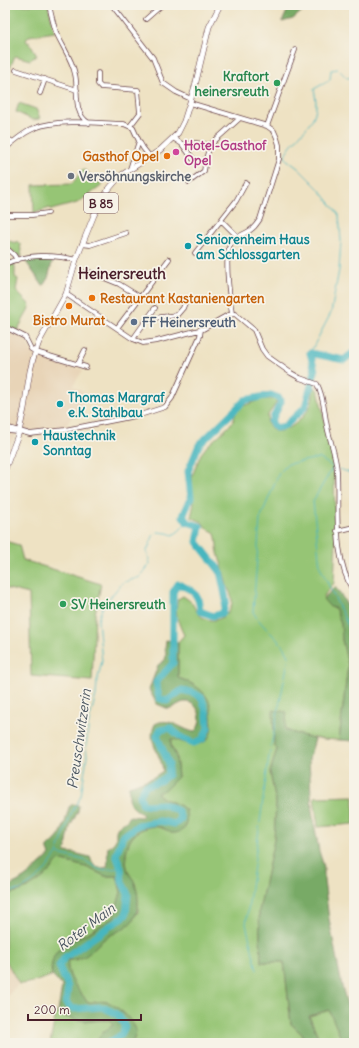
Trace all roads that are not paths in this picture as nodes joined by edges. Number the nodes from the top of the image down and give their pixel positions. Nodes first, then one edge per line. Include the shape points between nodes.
1 (49, 5) edge
2 (112, 5) edge
3 (162, 5) edge
4 (220, 5) edge
5 (146, 19) dead end
6 (295, 50) dead end
7 (16, 70) dead end
8 (98, 73) dead end
9 (45, 79) junction
10 (77, 90) junction
11 (40, 93) dead end
12 (190, 101) junction
13 (239, 118) junction
14 (89, 123) junction
15 (130, 126) junction
16 (267, 126) junction
17 (5, 137) edge
18 (173, 138) junction
19 (139, 141) junction
20 (13, 142) junction
21 (182, 144) junction
22 (210, 145) junction
23 (5, 148) edge
24 (150, 157) junction
25 (193, 159) dead end
26 (130, 169) junction
27 (189, 182) dead end
28 (246, 183) dead end
29 (48, 213) dead end
30 (5, 215) edge
31 (221, 220) junction
32 (126, 233) dead end
33 (238, 237) junction
34 (82, 244) junction
35 (5, 247) edge
36 (195, 253) dead end
37 (169, 259) dead end
38 (17, 260) junction
39 (76, 260) junction
40 (5, 264) edge
41 (87, 271) dead end
42 (66, 294) junction
43 (140, 297) junction
44 (186, 303) dead end
45 (155, 308) dead end
46 (232, 314) junction
47 (147, 319) junction
48 (5, 327) edge
49 (117, 328) junction
50 (201, 329) junction
51 (133, 339) junction
52 (85, 350) dead end
53 (36, 352) junction
54 (78, 364) junction
55 (86, 367) dead end
56 (5, 428) edge
57 (19, 432) junction
58 (5, 469) edge
59 (354, 528) edge
60 (337, 531) junction
61 (354, 592) edge

1 - 10 street via 57,33 75,72
2 - 12 street via 153,58 163,83
3 - 5 street
4 - 12 main road, B 85 via 206,34
6 - 16 street
7 - 9 street
8 - 15 street via 98,84 101,87 139,91 140,112
9 - 10 street
9 - 11 street
10 - 14 street via 76,101 79,110
12 - 13 street
12 - 18 main road, B 85 via 181,128
13 - 16 street
13 - 22 street
14 - 15 street
14 - 20 street via 46,124 28,131
15 - 19 street
16 - 33 street via 277,138 279,159 260,219 254,228
17 - 20 street
18 - 21 street
18 - 24 main road, B 85
19 - 24 street
19 - 26 street
20 - 23 street
21 - 22 street
21 - 25 street
22 - 27 street via 204,171
24 - 26 main road, B 85
26 - 34 main road, B 85 via 108,190
28 - 31 street
29 - 30 street
31 - 33 street
31 - 36 street
32 - 34 street via 90,245
33 - 46 street via 232,242 228,253 228,287
34 - 39 main road, B 85
35 - 38 street
37 - 43 street
38 - 39 street via 46,256
38 - 40 street
39 - 42 main road, B 85
41 - 43 street via 119,284
42 - 49 street
42 - 53 main road, B 85
43 - 49 street
44 - 47 street via 177,315
45 - 47 street
46 - 50 street
46 - 60 street via 237,315 254,330 267,356 291,373 317,384 336,464
47 - 51 street
48 - 53 street via 25,337 31,349
49 - 51 street
50 - 51 street via 153,342
50 - 57 street via 180,382 165,406 140,415 65,430 30,434
52 - 54 street
53 - 54 street
53 - 57 main road, B 85 via 30,370
54 - 55 street
56 - 57 street
57 - 58 main road, B 85
59 - 60 street
60 - 61 street via 346,577

